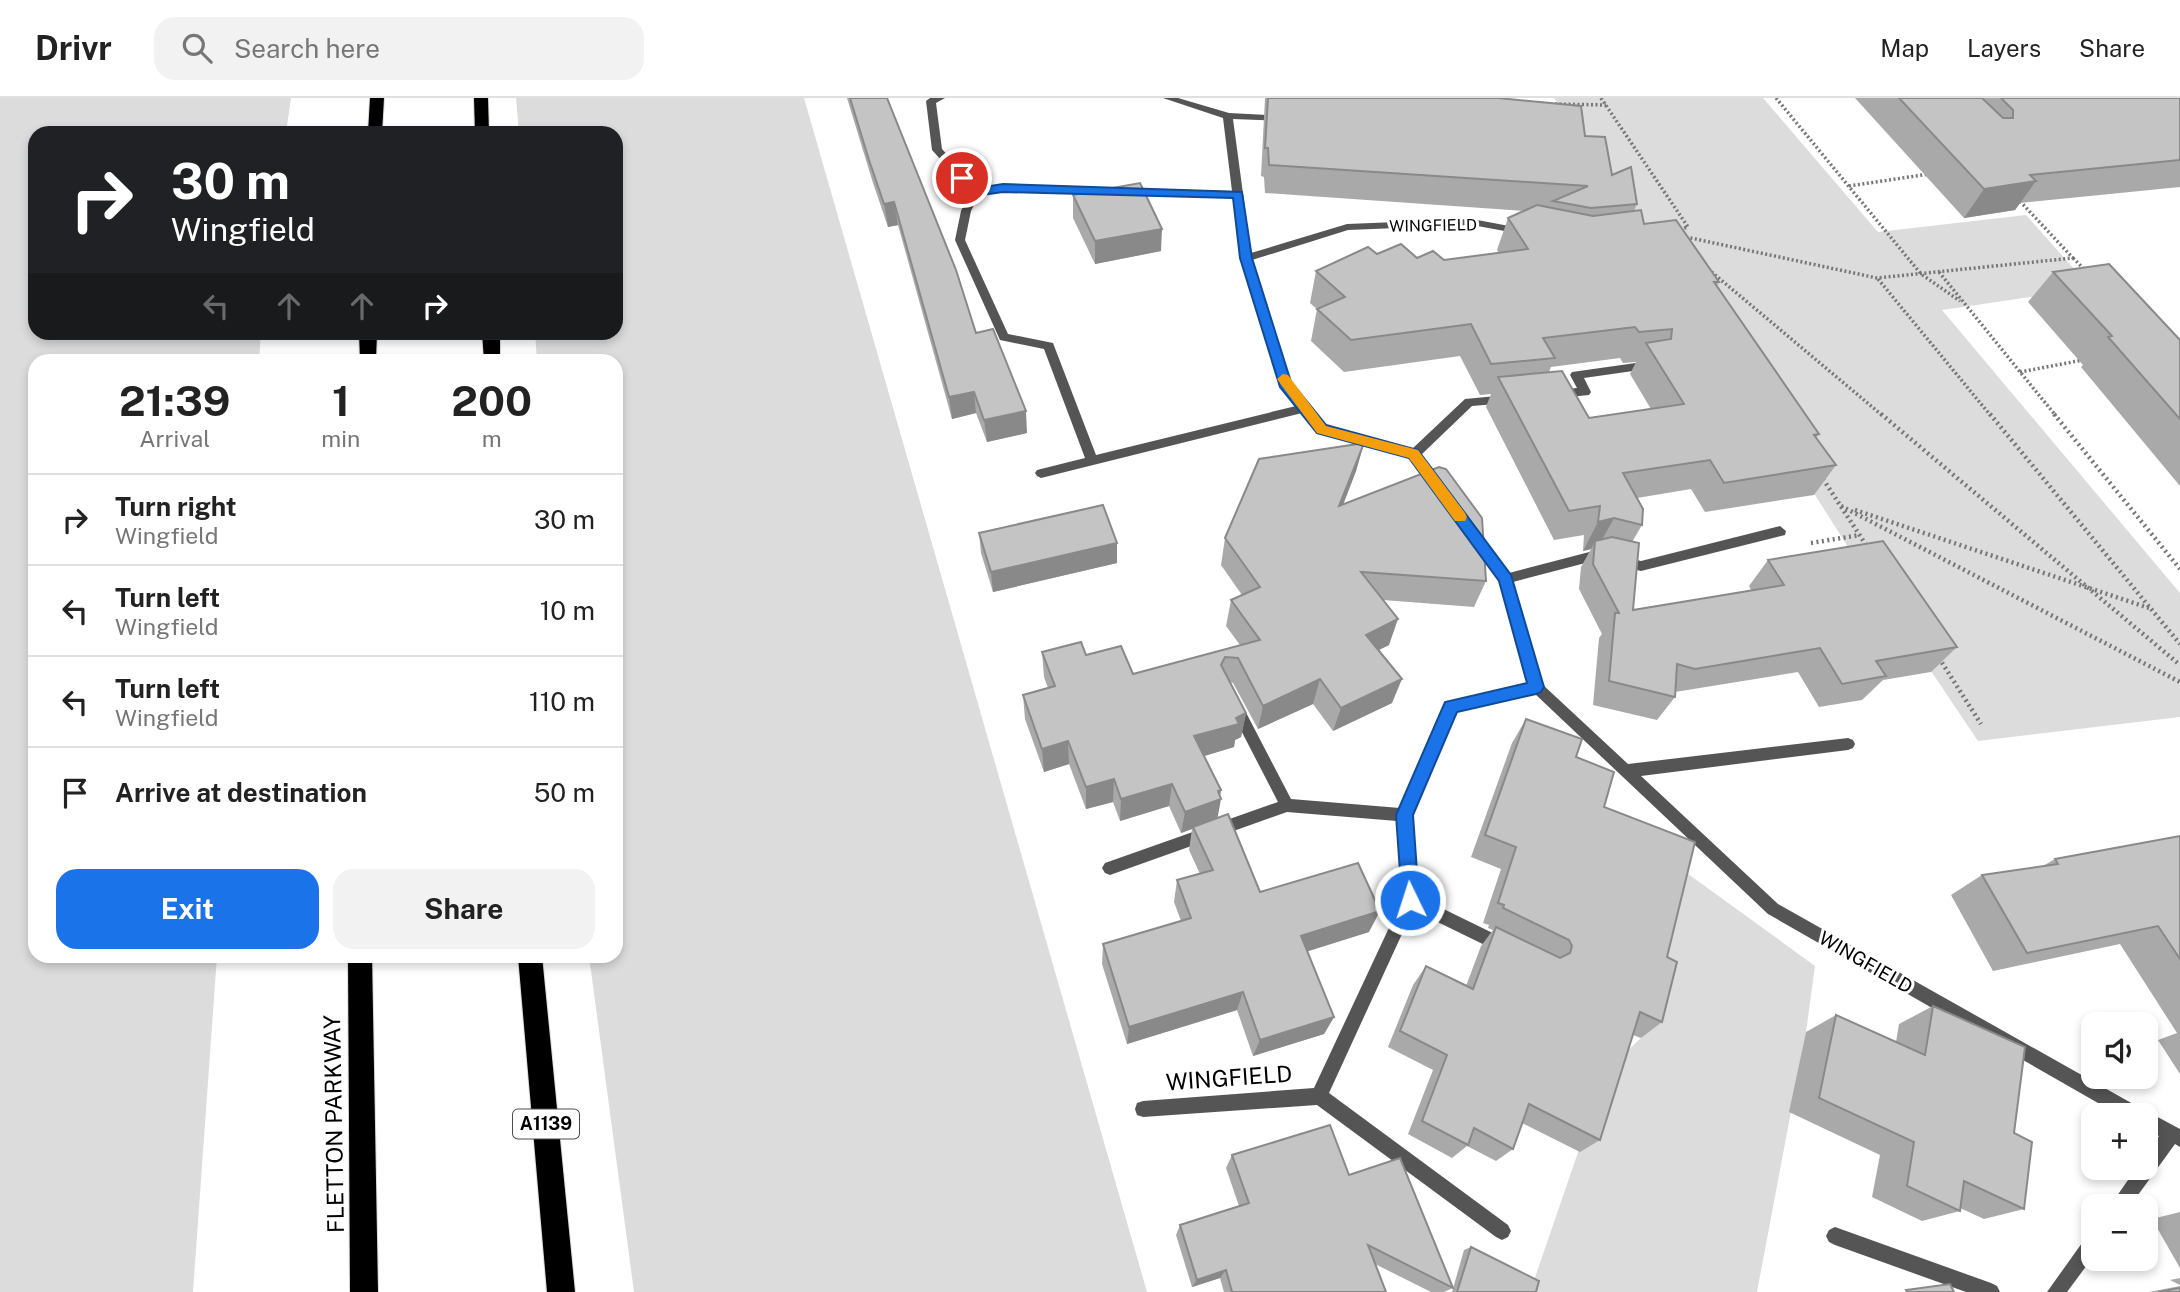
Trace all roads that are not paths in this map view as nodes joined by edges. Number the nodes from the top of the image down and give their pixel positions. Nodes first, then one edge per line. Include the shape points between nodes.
1 (377, 98) edge
2 (481, 98) edge
3 (940, 98) edge
4 (1176, 99) edge
5 (1228, 116) junction
6 (1291, 118) edge
7 (375, 126) edge
8 (482, 126) edge
9 (975, 192) junction
10 (1238, 194) junction
11 (1539, 235) edge
12 (1246, 258) junction
13 (1650, 365) edge
14 (1547, 395) edge
15 (1521, 398) edge
16 (1304, 408) junction
17 (1413, 454) junction
18 (1092, 461) junction
19 (1041, 473) dead end
20 (1444, 496) edge
21 (1467, 527) edge
22 (1780, 531) road end
23 (1506, 579) junction
24 (1536, 687) junction
25 (1226, 688) edge
26 (1848, 744) dead end
27 (1625, 771) junction
28 (1287, 805) junction
29 (1404, 815) junction
30 (1110, 868) dead end
31 (1410, 900) junction
32 (1520, 954) edge
33 (360, 963) edge
34 (531, 963) edge
35 (1319, 1096) junction
36 (2115, 1103) edge
37 (1143, 1109) dead end
38 (2158, 1127) edge
39 (2175, 1136) edge
40 (2129, 1194) edge
41 (1502, 1231) dead end
42 (1835, 1236) dead end
43 (2081, 1258) edge
44 (364, 1292) edge
45 (561, 1292) edge
46 (1991, 1292) edge
47 (2056, 1292) edge

1 - 7 highway
2 - 8 highway
3 - 9 street via 931,101 937,150
4 - 5 street
5 - 6 street
5 - 10 street
9 - 10 street via 1003,188
9 - 18 street via 960,240 1004,337 1049,346
10 - 12 street
11 - 12 street, WINGFIELD via 1472,222 1347,227
12 - 16 street via 1285,384
13 - 14 street via 1576,375 1585,392
15 - 17 street via 1469,402
16 - 17 street via 1322,429
16 - 18 street
17 - 20 street
18 - 19 street
21 - 23 street
22 - 23 street via 1641,566 1597,555
23 - 24 street
24 - 27 street, WINGFIELD
24 - 29 street, WINGFIELD via 1451,707
25 - 28 street
26 - 27 street
27 - 36 street, WINGFIELD via 1773,909
28 - 29 street
28 - 30 street
29 - 31 street, WINGFIELD
31 - 32 street
31 - 35 street, WINGFIELD
33 - 44 highway, FLETTON PARKWAY
34 - 45 highway, A1139
35 - 37 street, WINGFIELD
35 - 41 street, WINGFIELD
38 - 39 street
39 - 40 street
42 - 46 street
43 - 47 street

